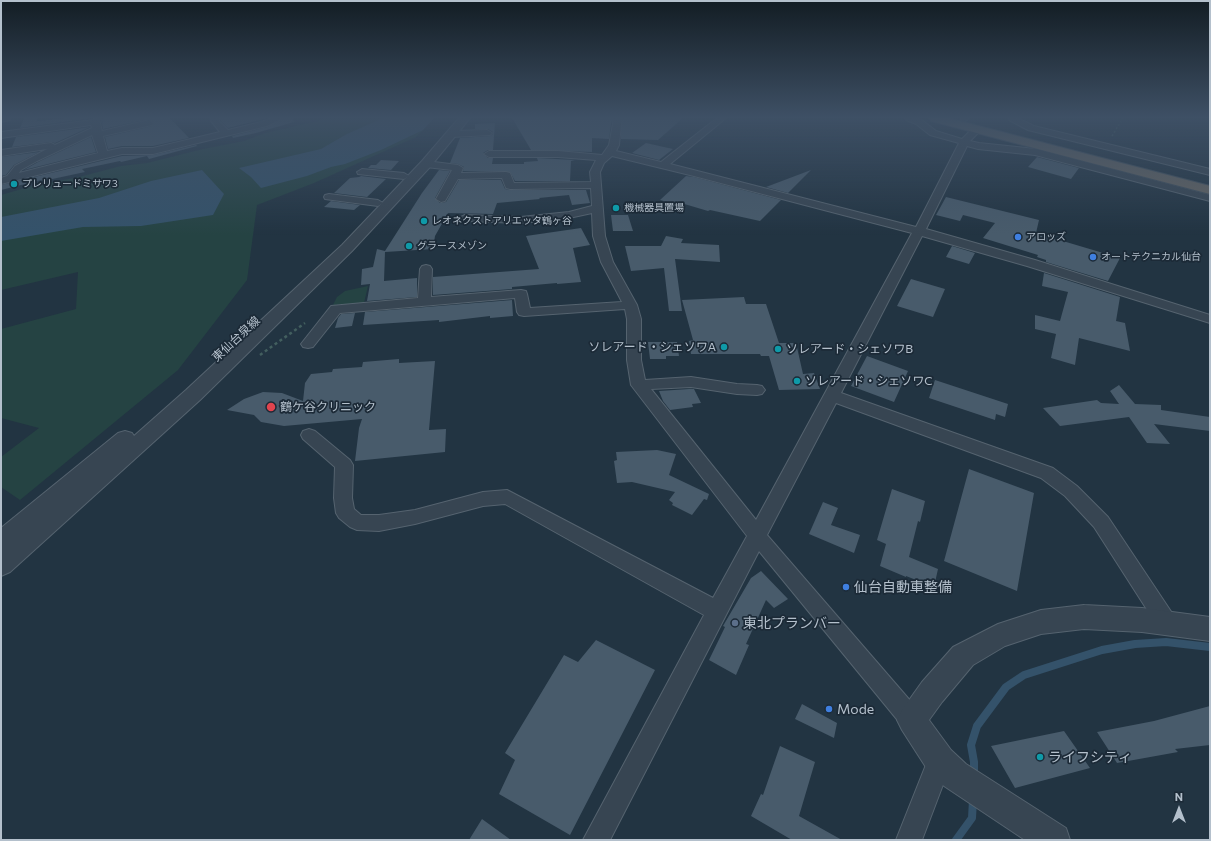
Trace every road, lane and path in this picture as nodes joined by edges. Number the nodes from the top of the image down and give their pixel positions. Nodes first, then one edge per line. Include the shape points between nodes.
1 (39, 157) edge
2 (94, 157) edge
3 (422, 157) edge
4 (431, 157) edge
5 (606, 157) edge
6 (615, 157) edge
7 (673, 157) edge
8 (956, 157) edge
9 (1054, 157) edge
10 (1082, 157) edge
11 (1117, 157) edge
12 (1148, 157) edge
13 (426, 164) junction
14 (663, 165) junction
15 (362, 172) dead end
16 (1210, 172) edge
17 (404, 176) junction
18 (456, 176) junction
19 (5, 180) edge
20 (1210, 181) edge
21 (596, 185) junction
22 (1210, 190) edge
23 (329, 197) dead end
24 (1210, 198) edge
25 (441, 199) dead end
26 (378, 203) junction
27 (597, 208) junction
28 (465, 218) dead end
29 (919, 231) junction
30 (426, 269) dead end
31 (424, 301) junction
32 (630, 304) junction
33 (1210, 319) edge
34 (301, 326) dead end
35 (308, 344) dead end
36 (270, 349) dead end
37 (639, 385) junction
38 (757, 390) dead end
39 (832, 396) junction
40 (309, 435) dead end
41 (758, 537) junction
42 (1, 542) edge
43 (1, 565) edge
44 (717, 611) junction
45 (1167, 623) junction
46 (1210, 629) edge
47 (912, 720) junction
48 (948, 768) junction
49 (1039, 836) edge
50 (596, 840) edge
51 (908, 840) edge

1 - 19 street via 18,168
2 - 19 street
3 - 17 street, 東仙台泉線
4 - 13 street
5 - 21 street via 595,172
6 - 14 street
7 - 14 street
8 - 29 street
9 - 24 street
10 - 22 highway
11 - 20 highway
12 - 16 street
13 - 18 street via 458,168
13 - 43 street via 347,248 193,395
14 - 29 street
15 - 17 street
17 - 26 street, 東仙台泉線
18 - 21 street via 506,175 510,186
18 - 25 street
21 - 27 street
23 - 26 street
26 - 42 street, 東仙台泉線 via 213,360
27 - 28 street via 569,215 521,220
27 - 32 street via 599,236 607,262
29 - 33 street
29 - 39 street
30 - 31 street
31 - 32 street via 521,294 524,312
31 - 35 street via 336,309
32 - 37 street via 634,319 634,360
34 - 36 path
37 - 38 street via 691,382
37 - 41 street
39 - 41 street
39 - 45 street via 1047,473 1071,491 1101,522
40 - 44 street via 344,465 345,513 357,522 379,523 415,517 483,499 507,497
41 - 44 street
41 - 47 street
44 - 50 street
45 - 46 street
45 - 47 street via 1084,617 1041,622 998,636 963,656
47 - 48 street
48 - 49 street
48 - 51 street

